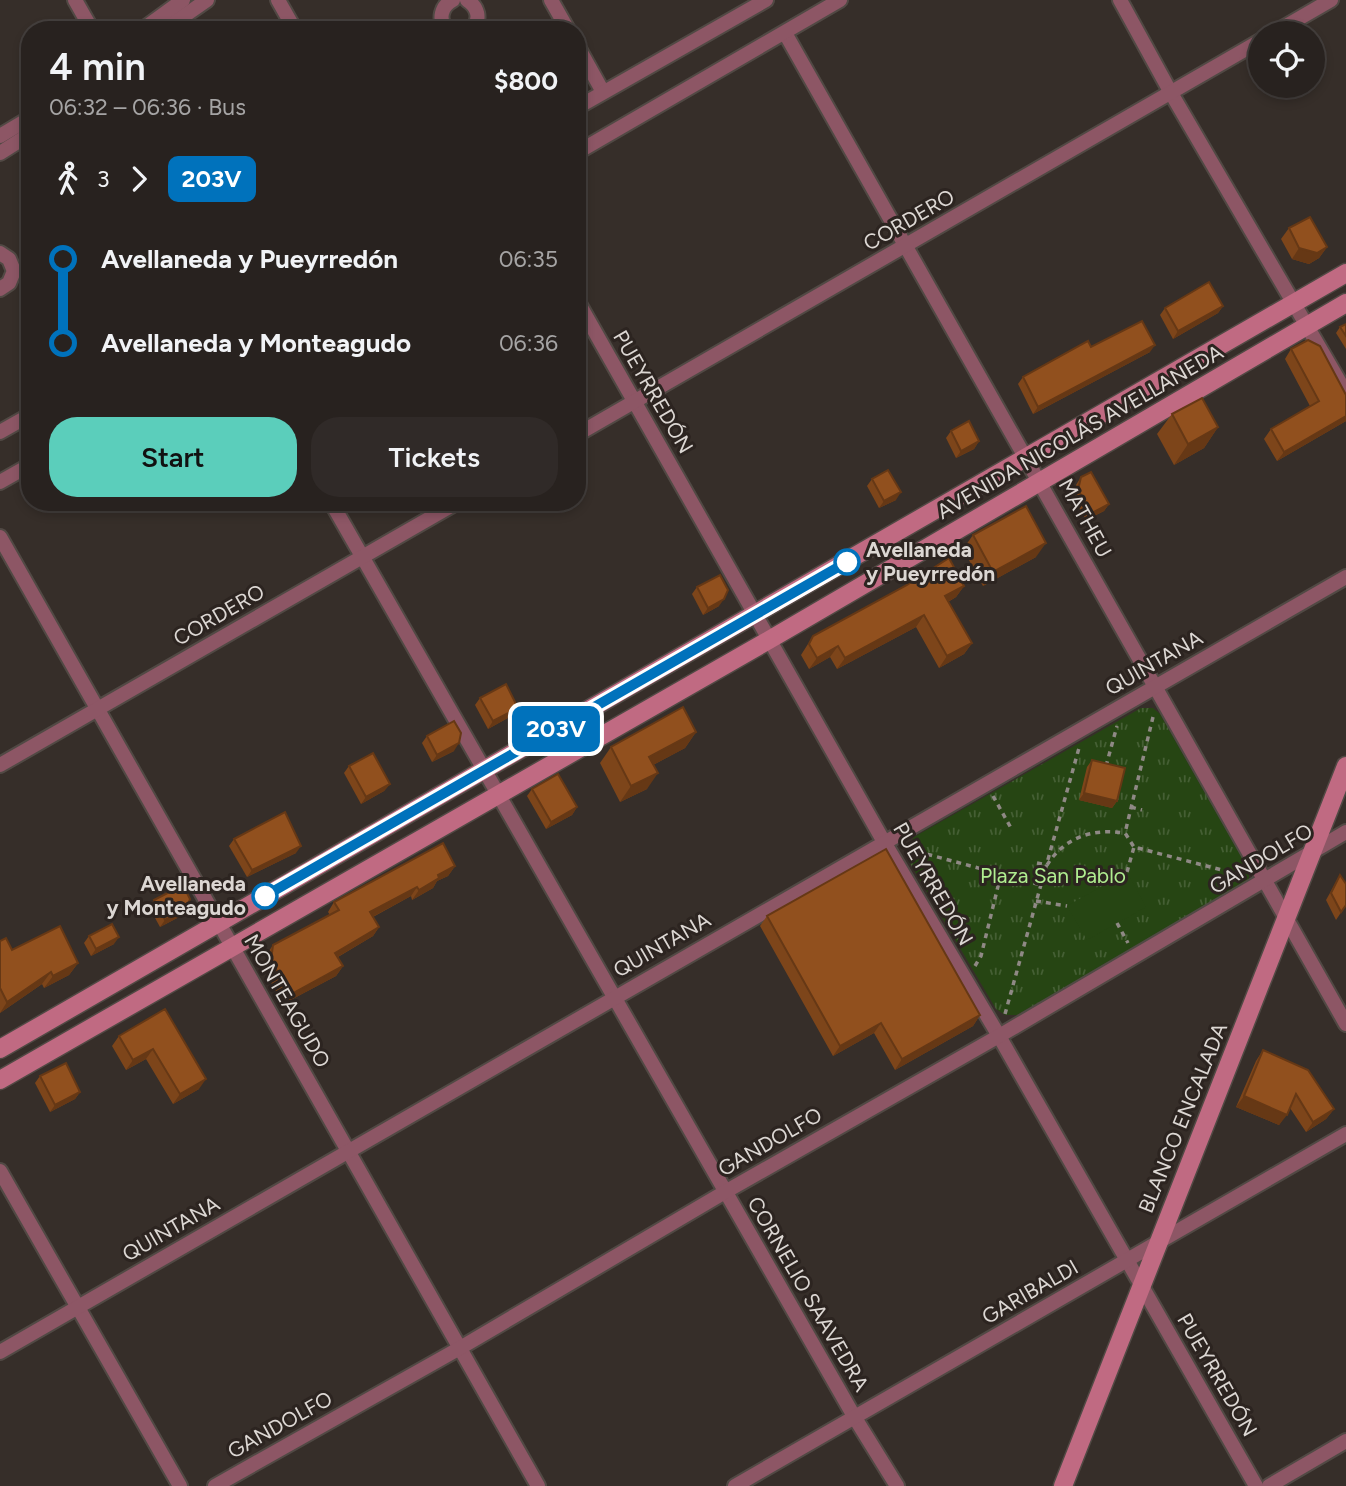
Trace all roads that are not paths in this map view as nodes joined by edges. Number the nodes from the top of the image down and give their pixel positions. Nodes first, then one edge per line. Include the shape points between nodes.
1 (75, 0) edge
2 (183, 0) edge
3 (207, 0) edge
4 (278, 0) edge
5 (453, 0) edge
6 (467, 0) edge
7 (551, 0) edge
8 (766, 0) edge
9 (840, 0) edge
10 (1120, 0) edge
11 (1331, 0) edge
12 (87, 21) edge
13 (154, 21) edge
14 (177, 21) edge
15 (290, 21) edge
16 (442, 21) edge
17 (476, 21) edge
18 (563, 21) edge
19 (1295, 21) edge
20 (785, 33) junction
21 (1248, 48) edge
22 (586, 61) edge
23 (603, 92) junction
24 (1171, 93) junction
25 (586, 102) edge
26 (21, 123) edge
27 (0, 136) edge
28 (21, 140) edge
29 (586, 147) edge
30 (0, 153) edge
31 (905, 246) junction
32 (0, 253) edge
33 (1346, 273) edge
34 (0, 289) edge
35 (1294, 302) junction
36 (1346, 303) edge
37 (586, 316) edge
38 (1307, 325) junction
39 (1346, 393) edge
40 (634, 401) junction
41 (21, 420) edge
42 (586, 429) edge
43 (0, 432) edge
44 (1026, 459) junction
45 (21, 470) edge
46 (1040, 481) junction
47 (0, 482) edge
48 (336, 511) edge
49 (442, 511) edge
50 (0, 537) edge
51 (362, 557) junction
52 (1346, 577) edge
53 (755, 615) junction
54 (769, 640) junction
55 (1157, 690) junction
56 (97, 709) junction
57 (0, 765) edge
58 (1346, 766) edge
59 (484, 770) junction
60 (498, 795) junction
61 (1346, 832) edge
62 (884, 842) junction
63 (1312, 852) junction
64 (1266, 881) junction
65 (1286, 920) junction
66 (219, 923) junction
67 (233, 948) junction
68 (614, 997) junction
69 (1346, 1024) edge
70 (999, 1036) junction
71 (0, 1049) edge
72 (0, 1080) edge
73 (1346, 1133) edge
74 (348, 1151) junction
75 (0, 1171) edge
76 (725, 1192) junction
77 (1158, 1242) junction
78 (1127, 1260) junction
79 (1141, 1285) junction
80 (78, 1307) junction
81 (460, 1348) junction
82 (0, 1352) edge
83 (855, 1418) junction
84 (1346, 1441) edge
85 (180, 1486) edge
86 (215, 1486) edge
87 (538, 1486) edge
88 (735, 1486) edge
89 (897, 1486) edge
90 (1063, 1486) edge
91 (1256, 1486) edge
92 (1269, 1486) edge

1 - 12 street
2 - 13 street
3 - 14 street
4 - 15 street
5 - 16 street via 444,7
6 - 17 street via 478,14
7 - 18 street
8 - 23 street
9 - 20 street
10 - 24 street
11 - 19 street
20 - 29 street
20 - 31 street, MATHEU
21 - 24 street, CORDERO
22 - 23 street
23 - 25 street
24 - 31 street, CORDERO
24 - 35 street
26 - 27 street
28 - 30 street
31 - 40 street, CORDERO
31 - 44 street, MATHEU
32 - 34 street via 14,271
33 - 35 main road, AVENIDA NICOLÁS AVELLANEDA
35 - 38 street
35 - 44 main road, AVENIDA NICOLÁS AVELLANEDA
36 - 38 main road, AVENIDA NICOLÁS AVELLANEDA
37 - 40 street, PUEYRREDÓN
38 - 39 street
38 - 46 main road, AVENIDA NICOLÁS AVELLANEDA
40 - 42 street, CORDERO
40 - 53 street, PUEYRREDÓN
41 - 43 street
44 - 46 street, MATHEU
44 - 53 main road, AVENIDA NICOLÁS AVELLANEDA
45 - 47 street
46 - 54 main road, AVENIDA NICOLÁS AVELLANEDA
46 - 55 street, MATHEU
48 - 51 street, CORNELIO SAAVEDRA
49 - 51 street, CORDERO
50 - 56 street, MONTEAGUDO
51 - 56 street, CORDERO
51 - 59 street, CORNELIO SAAVEDRA
52 - 55 street, QUINTANA
53 - 54 street, PUEYRREDÓN
53 - 59 main road, AVENIDA NICOLÁS AVELLANEDA
54 - 60 main road, AVENIDA NICOLÁS AVELLANEDA
54 - 62 street, PUEYRREDÓN
55 - 62 street, QUINTANA
55 - 64 street, MATHEU
56 - 57 street, CORDERO
56 - 66 street, MONTEAGUDO
58 - 63 main road, BLANCO ENCALADA
59 - 60 street, CORNELIO SAAVEDRA
59 - 66 main road, AVENIDA NICOLÁS AVELLANEDA
60 - 67 main road, AVENIDA NICOLÁS AVELLANEDA
60 - 68 street, CORNELIO SAAVEDRA
61 - 63 street, GANDOLFO
62 - 68 street, QUINTANA
62 - 70 street, PUEYRREDÓN
63 - 64 street, GANDOLFO
63 - 65 main road, BLANCO ENCALADA
64 - 65 street, MATHEU
64 - 70 street, GANDOLFO
65 - 69 street, MATHEU
65 - 77 main road, BLANCO ENCALADA
66 - 67 street, MONTEAGUDO
66 - 71 main road, AVENIDA NICOLÁS AVELLANEDA
67 - 72 main road, AVENIDA NICOLÁS AVELLANEDA
67 - 74 street, MONTEAGUDO
68 - 74 street, QUINTANA
68 - 76 street, CORNELIO SAAVEDRA
70 - 76 street, GANDOLFO
70 - 78 street, PUEYRREDÓN
73 - 77 street, GARIBALDI
74 - 80 street, QUINTANA
74 - 81 street, MONTEAGUDO
75 - 80 street
76 - 81 street, GANDOLFO
76 - 83 street, CORNELIO SAAVEDRA
77 - 78 street, GARIBALDI
77 - 79 main road, BLANCO ENCALADA
78 - 79 street, PUEYRREDÓN
78 - 83 street, GARIBALDI
79 - 90 main road, BLANCO ENCALADA
79 - 91 street, PUEYRREDÓN
80 - 82 street, QUINTANA
80 - 85 street
81 - 86 street, GANDOLFO
81 - 87 street, MONTEAGUDO
83 - 88 street, GARIBALDI
83 - 89 street, CORNELIO SAAVEDRA
84 - 92 street

